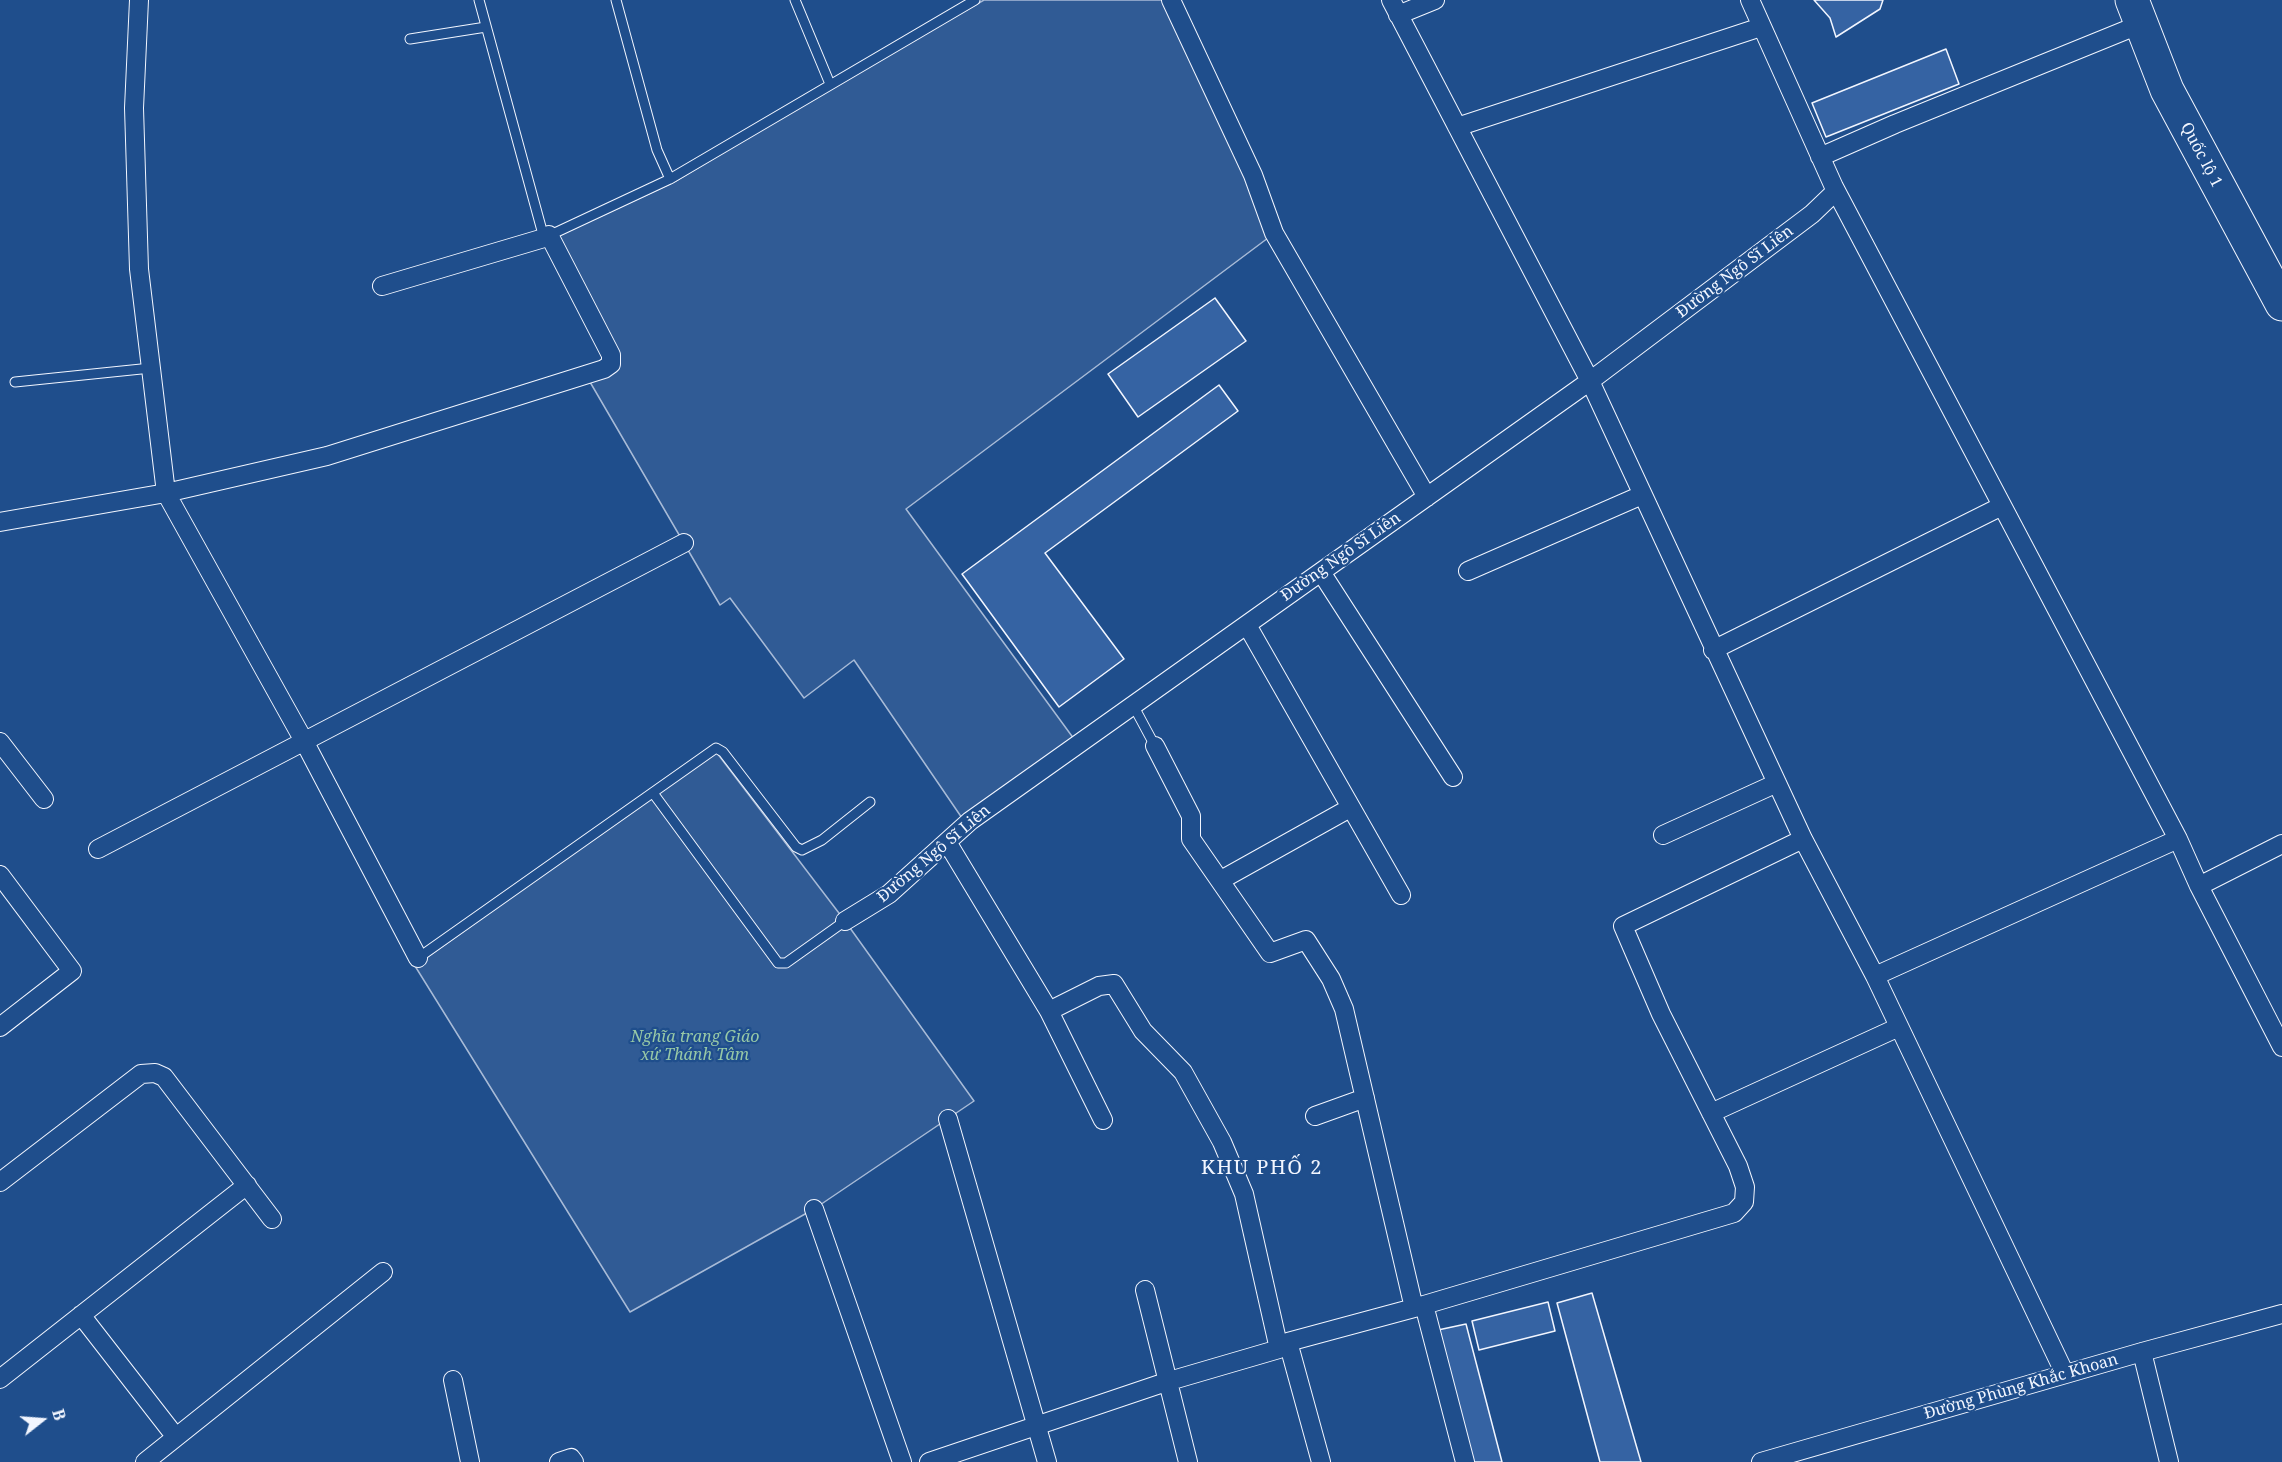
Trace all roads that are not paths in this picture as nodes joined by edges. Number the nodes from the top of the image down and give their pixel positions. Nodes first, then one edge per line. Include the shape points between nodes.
1 (139, 0) edge
2 (479, 0) edge
3 (616, 0) edge
4 (795, 0) edge
5 (975, 0) edge
6 (1171, 0) edge
7 (1435, 0) edge
8 (1750, 0) edge
9 (1394, 7) edge
10 (2137, 12) edge
11 (486, 27) junction
12 (1761, 27) junction
13 (410, 39) dead end
14 (830, 84) junction
15 (1456, 126) junction
16 (1820, 158) junction
17 (670, 179) junction
18 (1836, 191) junction
19 (547, 237) junction
20 (382, 286) dead end
21 (2282, 304) edge
22 (151, 368) junction
23 (15, 381) dead end
24 (1590, 381) junction
25 (166, 493) junction
26 (1642, 495) junction
27 (1427, 497) junction
28 (2002, 506) junction
29 (0, 522) edge
30 (684, 543) dead end
31 (1468, 571) dead end
32 (1321, 572) junction
33 (1246, 625) junction
34 (1713, 650) junction
35 (1133, 705) junction
36 (304, 741) junction
37 (0, 742) edge
38 (1155, 746) joint
39 (1453, 777) dead end
40 (1777, 783) junction
41 (653, 793) junction
42 (44, 799) dead end
43 (870, 802) dead end
44 (1350, 808) junction
45 (1663, 835) dead end
46 (1803, 839) junction
47 (2178, 839) junction
48 (947, 842) junction
49 (2282, 844) edge
50 (98, 849) dead end
51 (0, 875) edge
52 (1221, 880) junction
53 (2199, 886) junction
54 (1401, 895) dead end
55 (845, 921) joint
56 (418, 958) joint
57 (1875, 975) junction
58 (1049, 1011) junction
59 (0, 1027) edge
60 (1899, 1027) junction
61 (2282, 1047) edge
62 (1365, 1098) junction
63 (1711, 1113) junction
64 (1315, 1116) dead end
65 (948, 1119) dead end
66 (1103, 1120) dead end
67 (0, 1182) edge
68 (247, 1185) junction
69 (814, 1209) dead end
70 (272, 1219) dead end
71 (383, 1272) dead end
72 (1145, 1290) dead end
73 (1419, 1306) junction
74 (2282, 1314) edge
75 (81, 1316) junction
76 (1283, 1346) junction
77 (2142, 1352) junction
78 (2065, 1374) junction
79 (0, 1378) edge
80 (453, 1380) dead end
81 (1167, 1382) junction
82 (1037, 1425) junction
83 (175, 1436) junction
84 (152, 1460) edge
85 (470, 1462) edge
86 (560, 1462) edge
87 (574, 1462) edge
88 (902, 1462) edge
89 (929, 1462) edge
90 (1047, 1462) edge
91 (1188, 1462) edge
92 (1321, 1462) edge
93 (1465, 1462) edge
94 (1761, 1462) edge
95 (2169, 1462) edge

1 - 22 street via 134,108 139,258
2 - 11 lane
3 - 17 lane via 657,150
4 - 14 lane
5 - 14 lane
6 - 27 street via 1253,175 1274,233
7 - 9 street
8 - 12 street
9 - 15 street
10 - 16 street
10 - 21 highway, Quốc lộ 1 via 2167,90
11 - 13 lane
11 - 19 lane
12 - 15 street
12 - 16 street
14 - 17 lane
15 - 24 street
16 - 18 street
17 - 19 lane
18 - 24 street, Đường Ngô Sĩ Liên via 1812,214
18 - 28 street
19 - 20 street
19 - 25 street via 611,355 611,364 604,369 327,456
22 - 23 lane
22 - 25 street
24 - 26 street
24 - 27 street, Đường Ngô Sĩ Liên
25 - 29 street
25 - 36 street
26 - 31 street
26 - 34 street
27 - 32 street, Đường Ngô Sĩ Liên
28 - 34 street
28 - 47 street
30 - 36 street
32 - 33 street, Đường Ngô Sĩ Liên
32 - 39 street
33 - 35 street, Đường Ngô Sĩ Liên
33 - 44 street
34 - 40 street
35 - 38 lane
35 - 48 street, Đường Ngô Sĩ Liên via 970,821
36 - 50 street
36 - 56 street
37 - 42 street
38 - 52 street via 1191,816 1191,839
40 - 45 street
40 - 46 street
41 - 43 lane via 716,748 802,850 822,840
41 - 55 lane via 778,963 786,963
41 - 56 lane
44 - 52 street
44 - 54 street
46 - 57 street
46 - 63 street via 1623,926 1661,1014
47 - 53 street
47 - 57 street
48 - 55 street, Đường Ngô Sĩ Liên via 889,894
48 - 58 street
49 - 53 street
51 - 59 street via 72,971
52 - 62 street via 1270,953 1306,940 1331,979 1344,1009
53 - 61 street
57 - 60 street
58 - 66 street
58 - 76 street via 1100,986 1114,984 1143,1031 1183,1072 1222,1142 1244,1194
60 - 63 street
60 - 78 street
62 - 64 street
62 - 73 street
63 - 73 street via 1745,1187 1744,1202 1734,1213
65 - 82 street
67 - 68 street via 141,1074 155,1073 164,1077
68 - 70 street
68 - 75 street
69 - 88 street
71 - 83 street
72 - 81 street
73 - 76 street
73 - 93 street
74 - 77 street, Đường Phùng Khắc Khoan
75 - 79 street
75 - 83 street
76 - 81 street
76 - 92 street
77 - 78 street, Đường Phùng Khắc Khoan
77 - 95 street
78 - 94 street, Đường Phùng Khắc Khoan
80 - 85 street
81 - 82 street
81 - 91 street
82 - 89 street
82 - 90 street
83 - 84 street
86 - 87 street via 571,1458

